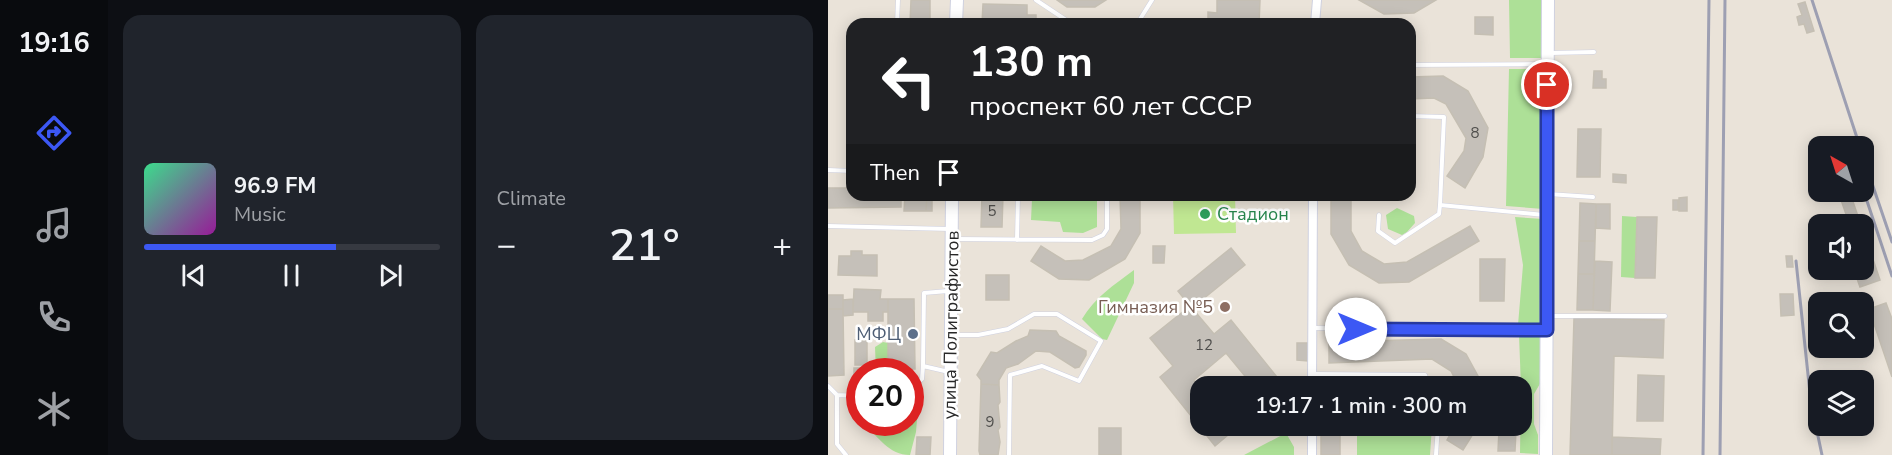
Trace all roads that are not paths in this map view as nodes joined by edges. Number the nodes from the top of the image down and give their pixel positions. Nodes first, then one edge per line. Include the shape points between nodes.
1 (898, 0) edge
2 (957, 0) edge
3 (1036, 0) edge
4 (1152, 0) edge
5 (1317, 0) edge
6 (1548, 0) edge
7 (897, 18) edge
8 (956, 18) edge
9 (1063, 18) edge
10 (1141, 18) edge
11 (1316, 18) edge
12 (1594, 52) dead end
13 (1547, 59) junction
14 (1416, 65) edge
15 (1416, 116) edge
16 (828, 170) edge
17 (846, 171) edge
18 (1547, 194) junction
19 (1593, 197) dead end
20 (952, 201) edge
21 (1017, 201) edge
22 (1107, 201) edge
23 (1313, 201) edge
24 (1440, 206) junction
25 (1379, 215) dead end
26 (1547, 215) junction
27 (828, 226) edge
28 (952, 234) junction
29 (1017, 240) junction
30 (951, 291) junction
31 (1547, 316) junction
32 (1665, 316) dead end
33 (1312, 328) junction
34 (1547, 330) junction
35 (950, 335) junction
36 (923, 358) edge
37 (924, 366) edge
38 (950, 373) junction
39 (1312, 374) joint
40 (1425, 376) edge
41 (828, 386) edge
42 (837, 395) junction
43 (846, 395) edge
44 (1312, 436) edge
45 (1437, 436) edge
46 (846, 455) edge
47 (950, 455) edge
48 (1009, 455) edge
49 (1312, 455) edge
50 (1436, 455) edge
51 (1546, 455) edge

1 - 7 lane
2 - 8 street
3 - 9 lane
4 - 10 lane
5 - 11 street
6 - 13 street
12 - 13 lane
13 - 14 lane
13 - 18 street
15 - 24 lane via 1444,117
16 - 17 lane
18 - 19 lane
18 - 26 street
20 - 28 street, улица Полиграфистов
21 - 29 lane
22 - 29 lane via 1107,229 1092,240
23 - 33 street
24 - 25 lane via 1439,214 1395,243 1378,231
24 - 26 lane
26 - 31 street
27 - 28 lane
28 - 29 lane
28 - 30 street, улица Полиграфистов
30 - 35 street, улица Полиграфистов
30 - 36 lane via 924,293
31 - 32 lane
31 - 34 street
33 - 34 lane
33 - 39 street
34 - 51 street
35 - 38 street, улица Полиграфистов
35 - 48 lane via 978,335 1008,329 1034,314 1057,314 1101,340 1079,381 1042,366 1010,375
37 - 38 lane
38 - 47 street, улица Полиграфистов
39 - 40 lane
41 - 42 lane
42 - 43 lane
42 - 46 lane via 837,444
44 - 49 street
45 - 50 lane

